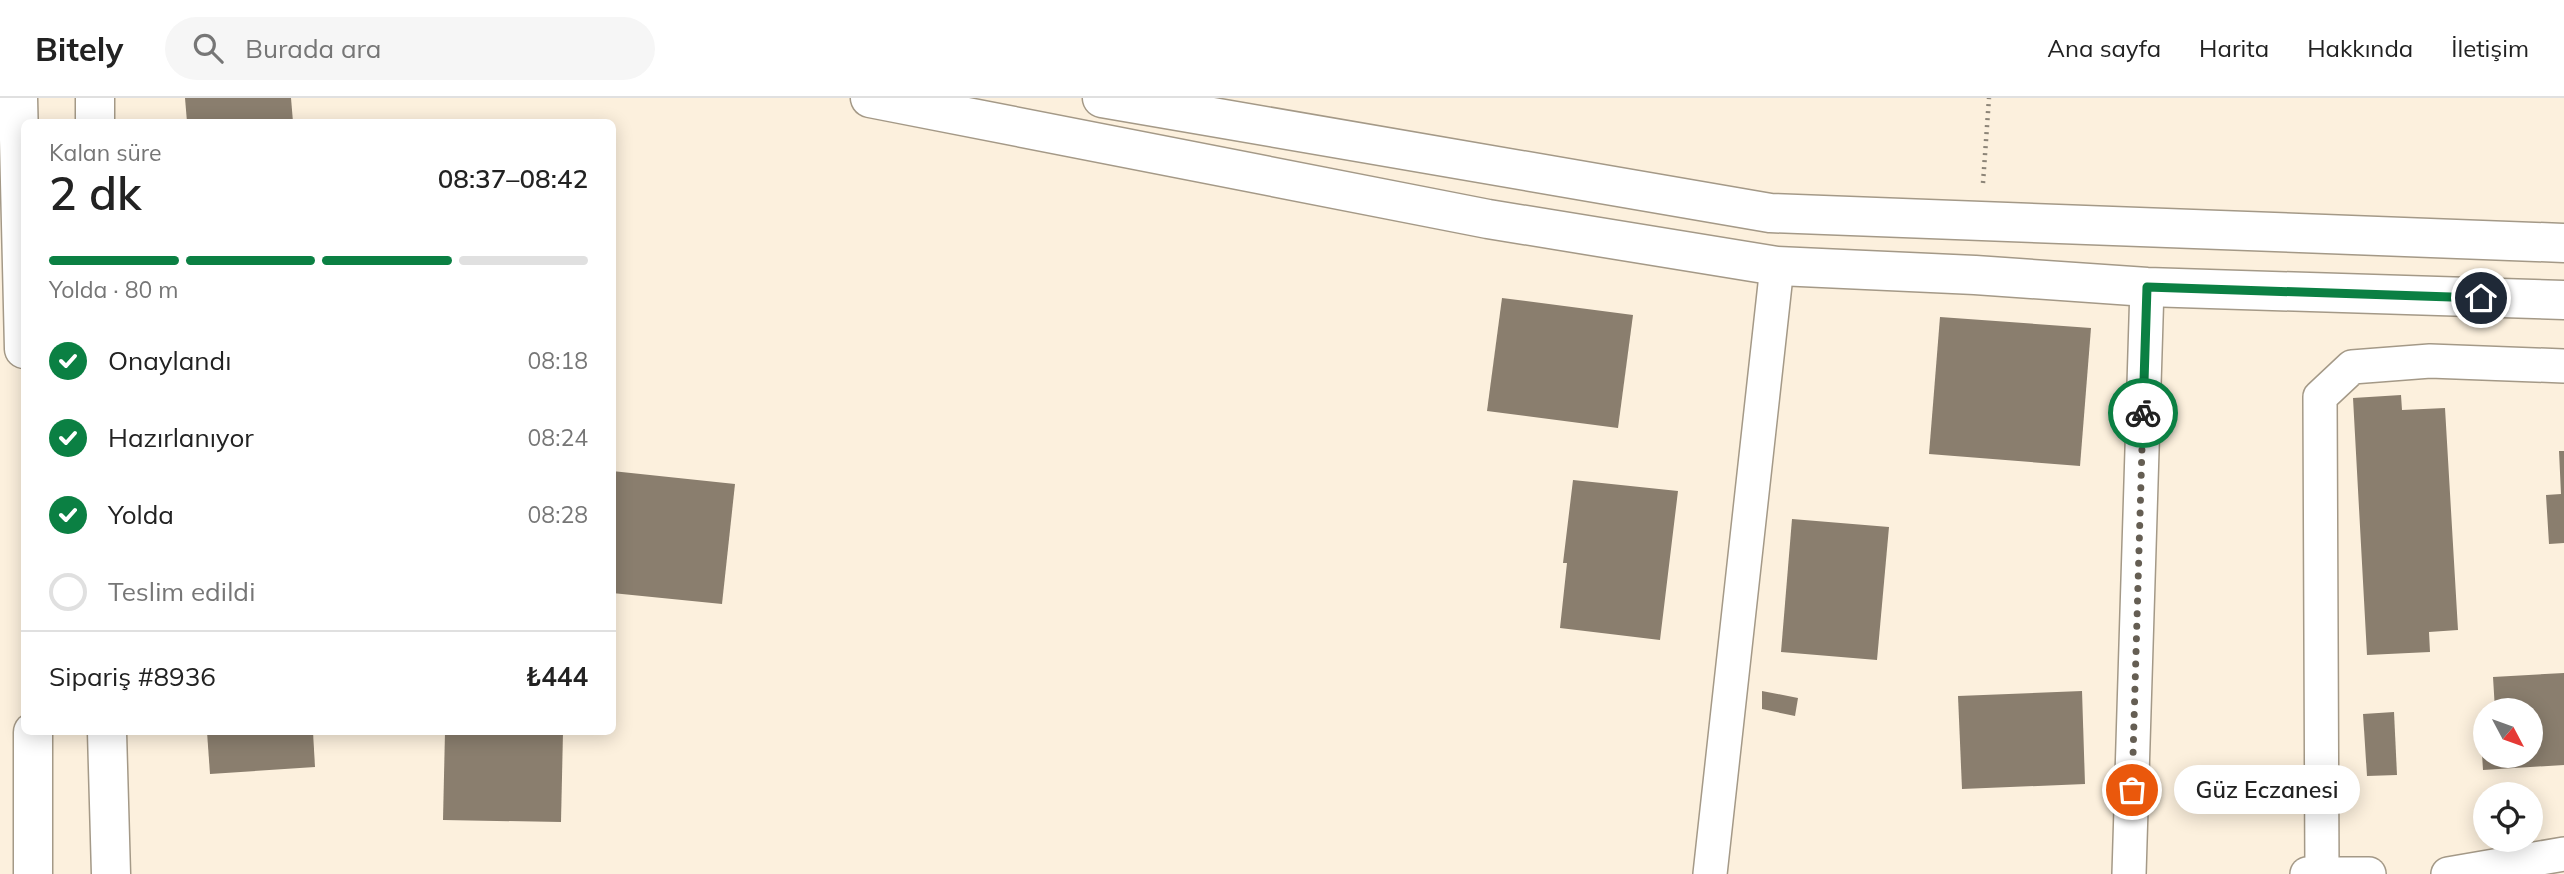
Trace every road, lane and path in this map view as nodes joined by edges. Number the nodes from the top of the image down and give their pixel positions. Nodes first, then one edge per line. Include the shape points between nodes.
1 (18, 98) edge
2 (95, 98) edge
3 (870, 98) edge
4 (1102, 98) edge
5 (1989, 98) edge
6 (95, 119) edge
7 (1981, 219) junction
8 (21, 224) edge
9 (2564, 243) edge
10 (1777, 267) junction
11 (2147, 287) junction
12 (2564, 300) edge
13 (2564, 366) edge
14 (33, 735) edge
15 (107, 735) edge
16 (2564, 853) edge
17 (2322, 873) edge
18 (33, 874) edge
19 (111, 874) edge
20 (1710, 874) edge
21 (2129, 874) edge
22 (2307, 874) edge
23 (2369, 874) edge
24 (2448, 874) edge

1 - 8 street
2 - 6 street
3 - 10 street via 1488,219
4 - 7 street via 1770,213
5 - 7 path
7 - 9 street
10 - 11 street
10 - 20 street
11 - 12 street
11 - 21 street
13 - 17 street via 2430,361 2352,367 2320,397
14 - 18 street
15 - 19 street
16 - 24 street
17 - 22 street
17 - 23 street

